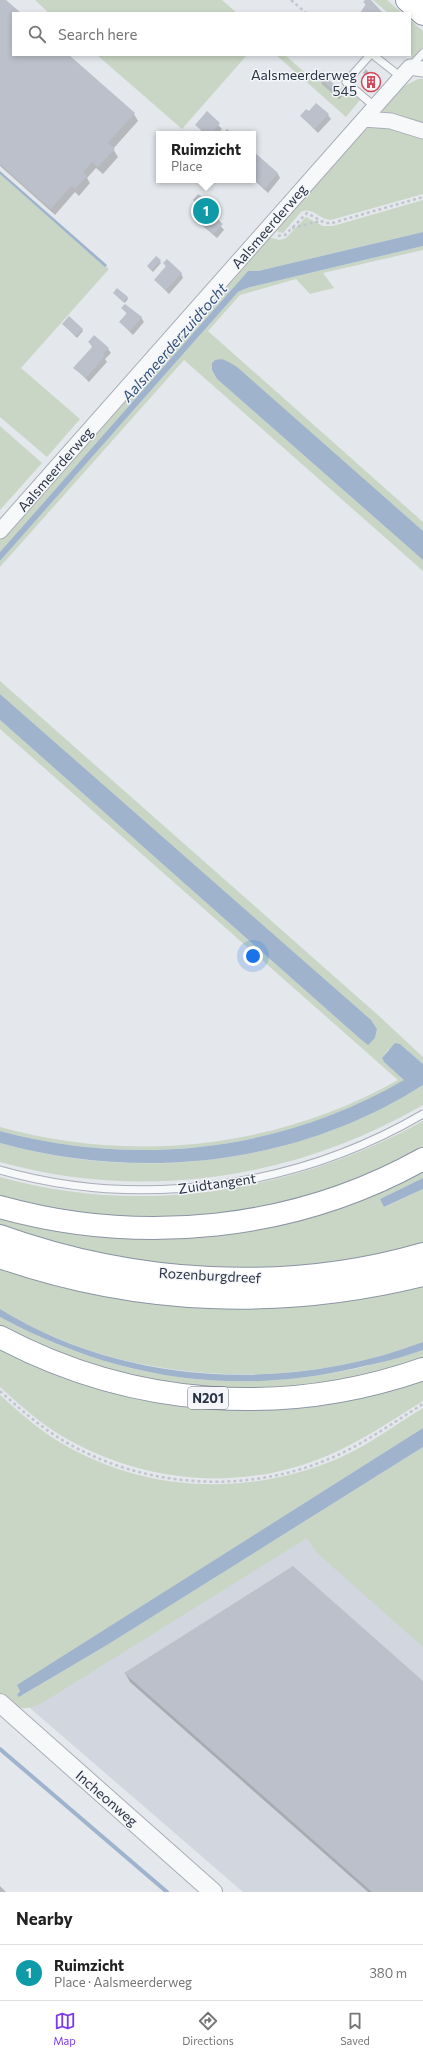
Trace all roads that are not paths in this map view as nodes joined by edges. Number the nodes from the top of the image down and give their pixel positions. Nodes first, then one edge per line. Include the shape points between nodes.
1 (408, 0) edge
2 (423, 14) edge
3 (423, 53) edge
4 (369, 56) edge
5 (375, 56) edge
6 (411, 71) edge
7 (374, 106) junction
8 (364, 118) junction
9 (423, 131) edge
10 (0, 532) edge
11 (423, 1114) edge
12 (423, 1159) edge
13 (0, 1170) edge
14 (0, 1207) edge
15 (0, 1236) edge
16 (423, 1254) edge
17 (0, 1257) edge
18 (423, 1275) edge
19 (0, 1337) edge
20 (423, 1369) edge
21 (0, 1703) edge
22 (213, 1892) edge

1 - 2 highway
3 - 6 lane, Aalsmeerderweg
4 - 7 lane via 346,82
5 - 6 lane
6 - 7 street, Aalsmeerderweg
7 - 8 street, Aalsmeerderweg
8 - 9 street via 391,121
8 - 10 street, Aalsmeerderweg
11 - 13 lane, Zuidtangent via 380,1137 323,1160 251,1179 202,1187 92,1187 41,1180
12 - 14 highway via 354,1191 315,1205 214,1225 162,1228 102,1226 51,1219
15 - 16 highway, Rozenburgdreef via 109,1266 214,1278 271,1278 328,1273
17 - 18 highway, Rozenburgdreef via 51,1273 111,1287 207,1298 305,1296 370,1287
19 - 20 highway, N201 via 39,1356 97,1378 148,1391 214,1399 279,1399 324,1394 381,1382
21 - 22 street, Incheonweg

